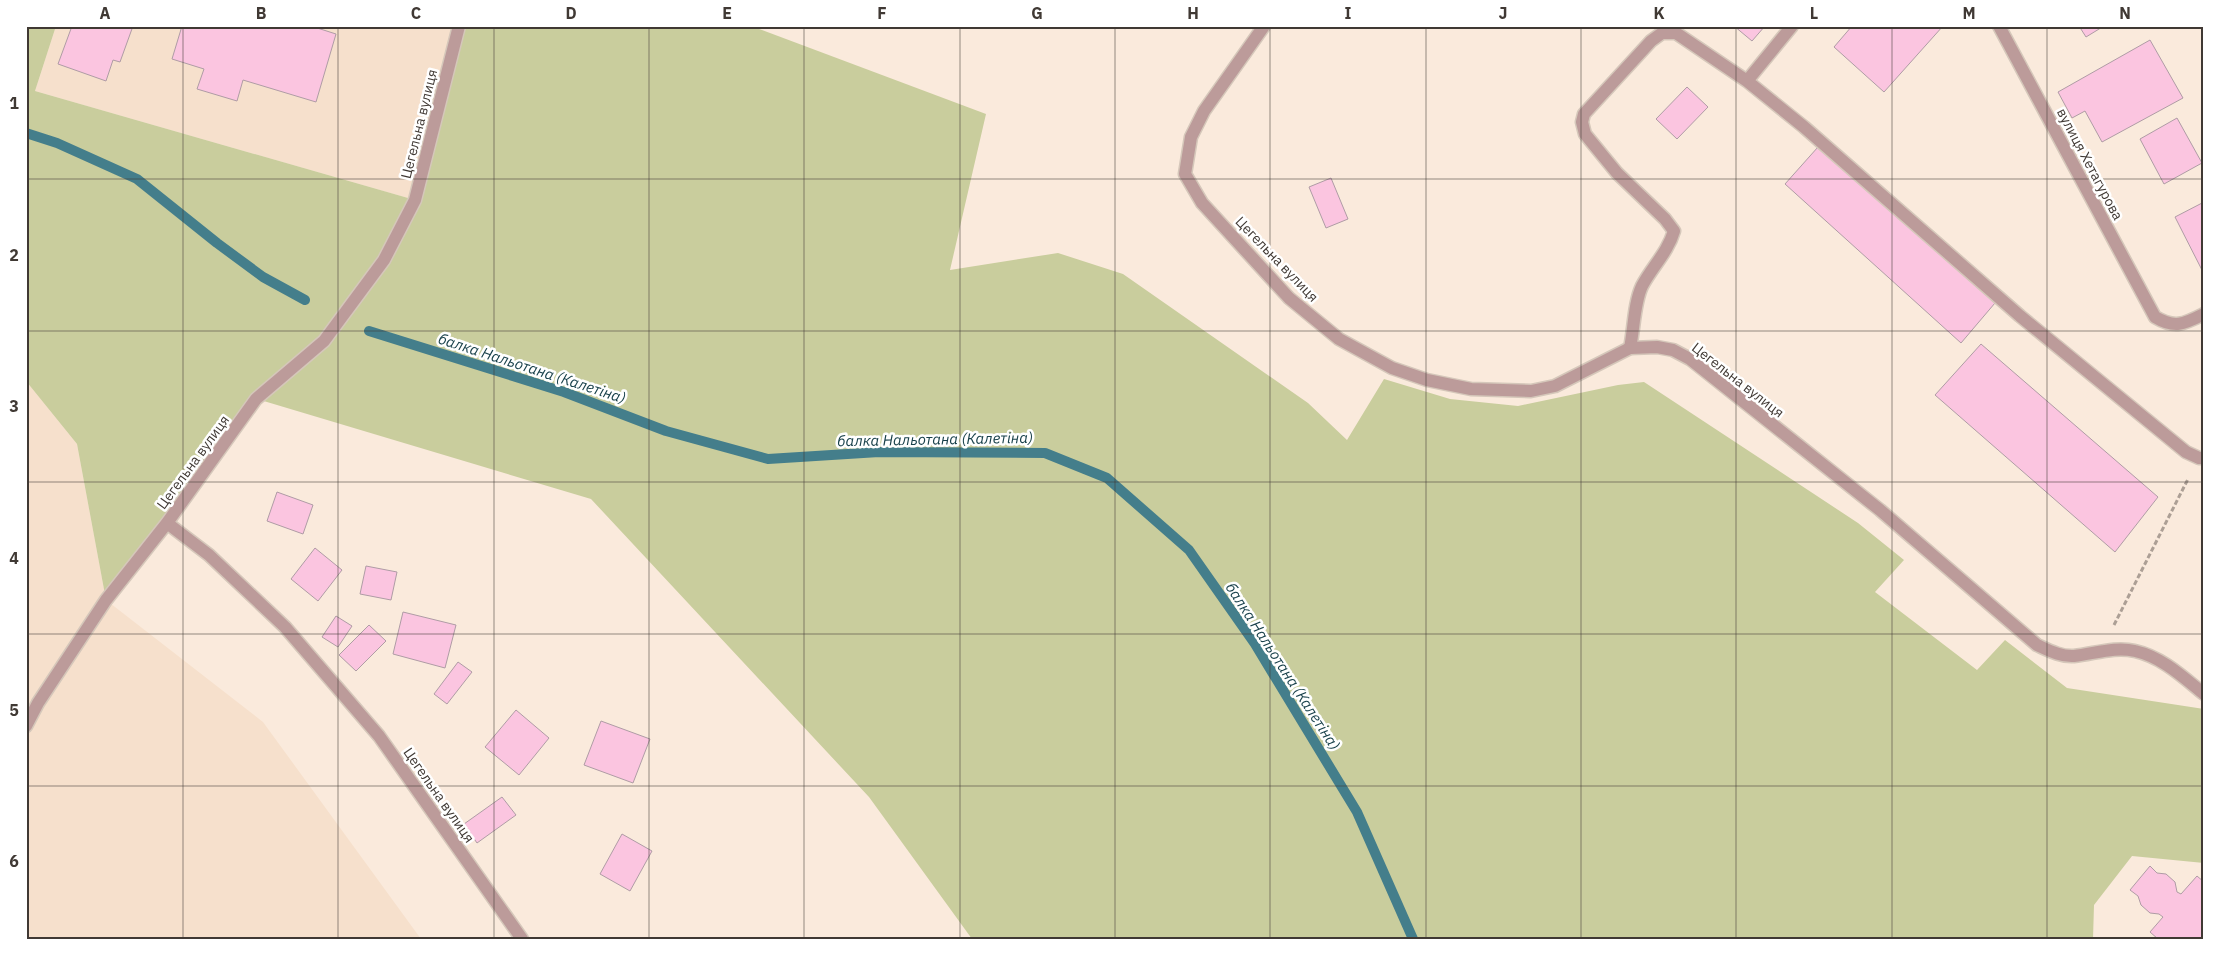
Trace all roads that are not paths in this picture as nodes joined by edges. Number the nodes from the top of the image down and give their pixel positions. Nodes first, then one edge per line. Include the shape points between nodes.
1 (459, 26) edge
2 (1264, 26) edge
3 (1792, 26) edge
4 (1999, 26) edge
5 (1747, 81) junction
6 (2204, 314) edge
7 (1630, 348) junction
8 (2201, 458) edge
9 (167, 524) junction
10 (2204, 694) edge
11 (26, 726) edge
12 (522, 939) edge

1 - 9 street, Цегельна вулиця via 415,200 384,260 324,341 256,399
2 - 7 street, Цегельна вулиця via 1204,111 1191,137 1185,174 1202,203 1289,298 1339,339 1392,368 1471,389 1531,391 1555,386
3 - 5 street
4 - 6 street, вулиця Хетагурова via 2155,317 2167,324 2184,324
5 - 7 street via 1676,34 1662,33 1650,40 1584,114 1585,134 1616,172 1674,231 1671,242 1641,288
5 - 8 street via 2027,322 2186,452
7 - 10 street, Цегельна вулиця via 1658,347 1690,359 1880,510 2037,645 2072,656 2101,650 2133,650 2163,662
9 - 11 street via 106,600
9 - 12 street, Цегельна вулиця via 209,555 285,627 379,736

